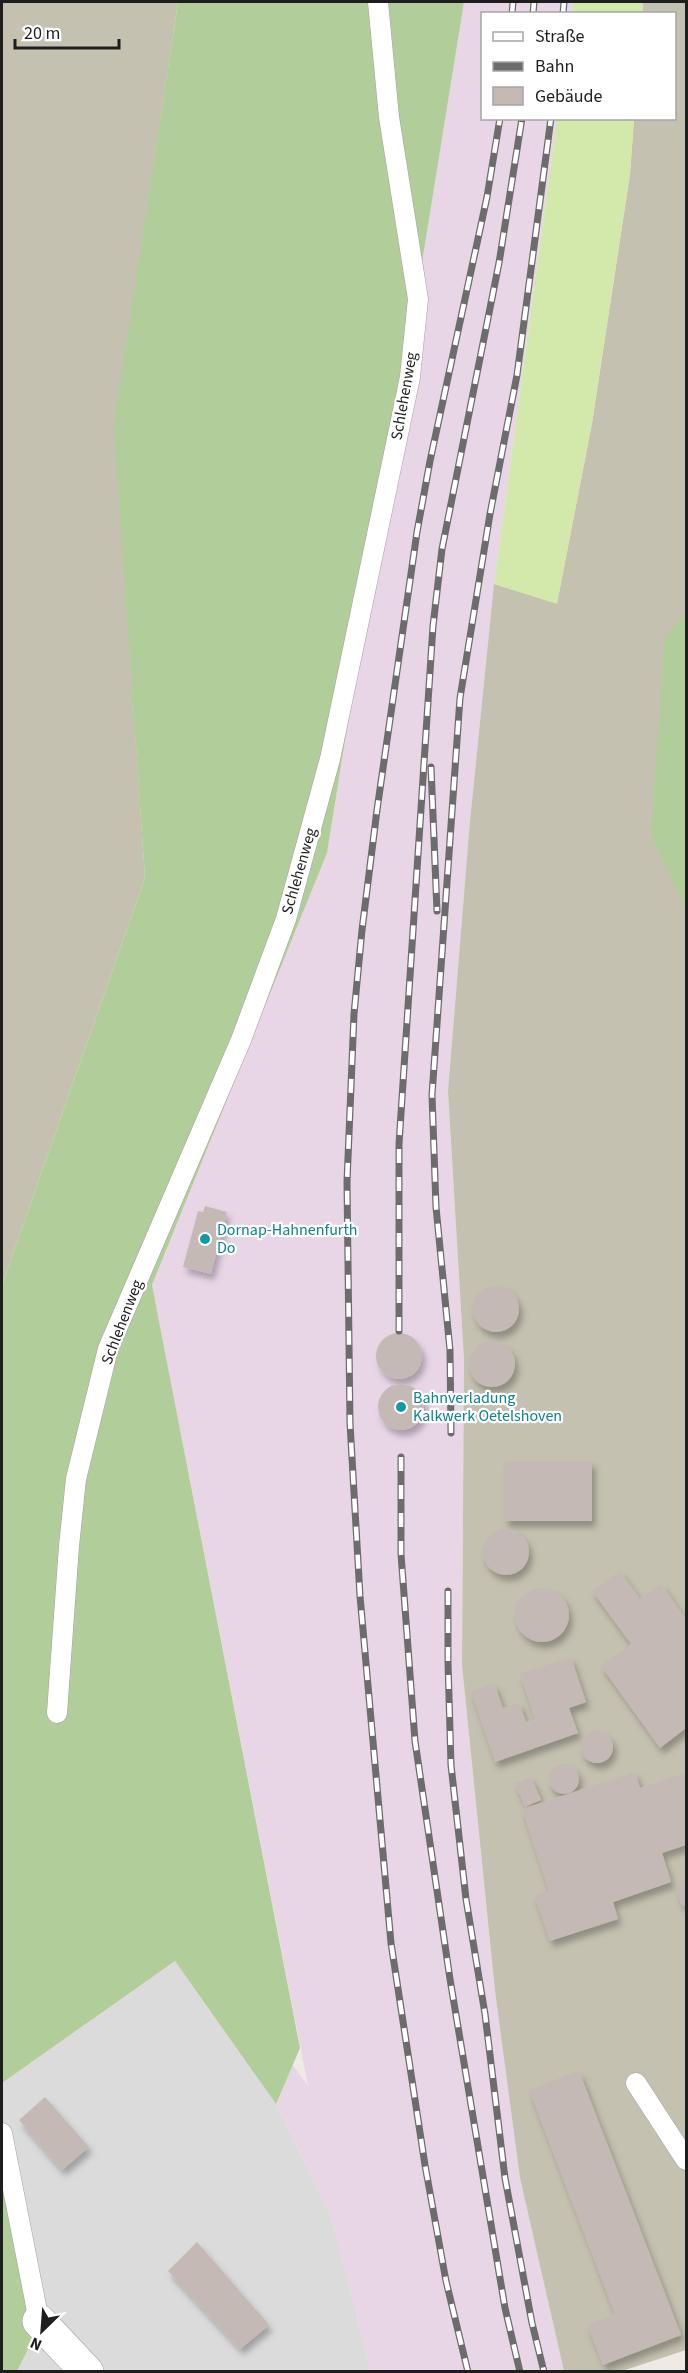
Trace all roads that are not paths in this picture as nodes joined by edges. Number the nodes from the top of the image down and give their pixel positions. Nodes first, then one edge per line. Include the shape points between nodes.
1 (378, 2) edge
2 (57, 1713) dead end
3 (636, 2083) dead end
4 (2, 2133) edge
5 (687, 2160) edge
6 (39, 2321) joint
7 (87, 2372) edge

1 - 2 lane, Schlehenweg via 389,117 418,299 410,377 330,759 286,919 241,1040 108,1349 76,1479
3 - 5 lane
4 - 6 lane
6 - 7 street

